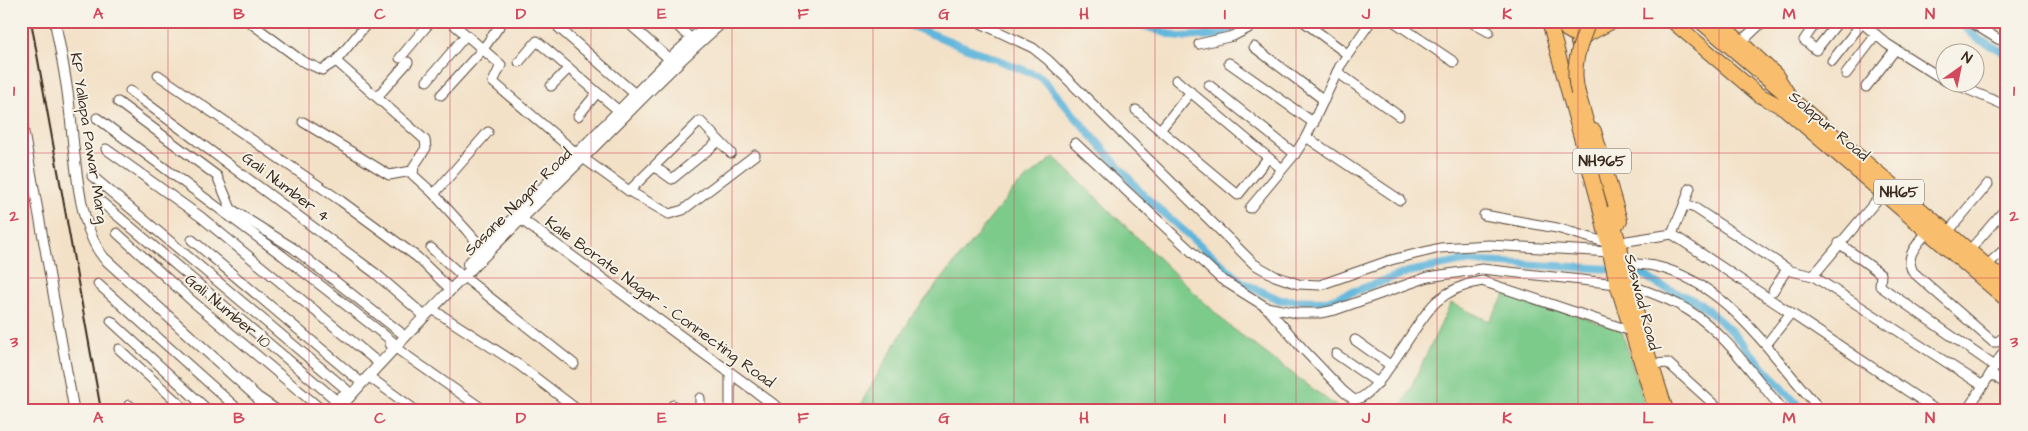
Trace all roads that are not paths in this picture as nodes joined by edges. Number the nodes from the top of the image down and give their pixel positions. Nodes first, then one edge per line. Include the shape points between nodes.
1 (55, 21) edge
2 (248, 21) edge
3 (369, 21) edge
4 (431, 21) edge
5 (503, 21) edge
6 (626, 21) edge
7 (672, 21) edge
8 (976, 21) edge
9 (1262, 21) edge
10 (1303, 21) edge
11 (1371, 21) edge
12 (1393, 21) edge
13 (1469, 21) edge
14 (1542, 21) edge
15 (1549, 21) edge
16 (1561, 21) edge
17 (1589, 21) edge
18 (1613, 21) edge
19 (1672, 21) edge
20 (1686, 21) edge
21 (1700, 21) edge
22 (1718, 21) edge
23 (1762, 21) edge
24 (1817, 21) edge
25 (1840, 21) edge
26 (1969, 21) edge
27 (454, 22) edge
28 (718, 22) edge
29 (1861, 22) edge
30 (559, 28) dead end
31 (1489, 32) dead end
32 (466, 35) junction
33 (1876, 35) junction
34 (1581, 38) junction
35 (695, 41) junction
36 (1741, 42) junction
37 (2007, 42) edge
38 (1199, 44) dead end
39 (1254, 47) dead end
40 (483, 49) junction
41 (1895, 50) junction
42 (1347, 54) junction
43 (336, 61) junction
44 (673, 61) junction
45 (1832, 61) dead end
46 (519, 62) dead end
47 (1454, 62) dead end
48 (1229, 63) dead end
49 (568, 68) junction
50 (1337, 72) junction
51 (158, 74) dead end
52 (1846, 74) dead end
53 (1936, 75) edge
54 (1176, 80) dead end
55 (426, 81) dead end
56 (1765, 84) junction
57 (1209, 85) dead end
58 (551, 86) dead end
59 (1866, 87) dead end
60 (130, 91) dead end
61 (1191, 92) junction
62 (1974, 92) edge
63 (597, 93) junction
64 (635, 94) junction
65 (441, 95) dead end
66 (377, 97) junction
67 (1324, 100) junction
68 (118, 102) dead end
69 (1787, 104) junction
70 (2007, 106) edge
71 (1136, 110) dead end
72 (619, 112) junction
73 (21, 116) edge
74 (578, 116) dead end
75 (1400, 116) dead end
76 (97, 118) dead end
77 (303, 122) dead end
78 (1314, 123) junction
79 (1160, 130) junction
80 (488, 132) dead end
81 (1306, 137) junction
82 (719, 140) junction
83 (1075, 143) dead end
84 (106, 149) dead end
85 (731, 153) dead end
86 (1295, 154) junction
87 (580, 155) junction
88 (755, 155) dead end
89 (1268, 158) junction
90 (655, 166) junction
91 (1282, 169) junction
92 (412, 171) junction
93 (92, 176) dead end
94 (1988, 184) dead end
95 (1690, 188) dead end
96 (629, 191) junction
97 (434, 194) junction
98 (1882, 194) junction
99 (1400, 200) dead end
100 (100, 201) dead end
101 (1599, 203) junction
102 (1684, 205) junction
103 (2007, 207) edge
104 (1250, 208) dead end
105 (1484, 215) dead end
106 (521, 218) junction
107 (1926, 232) junction
108 (117, 233) dead end
109 (1947, 233) junction
110 (1672, 234) junction
111 (192, 240) dead end
112 (1839, 244) junction
113 (2007, 247) edge
114 (431, 248) dead end
115 (485, 251) junction
116 (1969, 251) junction
117 (1619, 254) junction
118 (1986, 266) junction
119 (1787, 268) junction
120 (1482, 269) junction
121 (461, 275) junction
122 (1812, 276) junction
123 (1482, 281) junction
124 (1623, 283) junction
125 (2007, 283) edge
126 (98, 284) dead end
127 (446, 286) junction
128 (1774, 291) dead end
129 (2007, 300) edge
130 (1266, 307) junction
131 (432, 309) junction
132 (420, 312) junction
133 (1790, 314) junction
134 (111, 321) dead end
135 (1631, 331) junction
136 (400, 332) junction
137 (2007, 335) edge
138 (1355, 340) dead end
139 (392, 344) junction
140 (1766, 345) junction
141 (2007, 346) edge
142 (118, 349) dead end
143 (1336, 354) dead end
144 (375, 360) junction
145 (574, 364) dead end
146 (1651, 364) junction
147 (1390, 365) junction
148 (1994, 370) junction
149 (730, 373) junction
150 (368, 376) junction
151 (357, 379) junction
152 (1378, 383) junction
153 (2007, 385) edge
154 (1983, 386) junction
155 (347, 390) junction
156 (257, 398) junction
157 (700, 398) dead end
158 (338, 406) edge
159 (74, 410) edge
160 (186, 410) edge
161 (208, 410) edge
162 (239, 410) edge
163 (265, 410) edge
164 (276, 410) edge
165 (322, 410) edge
166 (329, 410) edge
167 (415, 410) edge
168 (484, 410) edge
169 (578, 410) edge
170 (700, 410) edge
171 (730, 410) edge
172 (781, 410) edge
173 (1656, 410) edge
174 (1666, 410) edge
175 (1720, 410) edge
176 (1783, 410) edge
177 (1821, 410) edge
178 (1936, 410) edge
179 (1967, 410) edge

1 - 156 street, KP Yallapa Pawar Marg via 83,209 94,246
2 - 43 street via 319,70
3 - 43 street
4 - 66 street
5 - 40 street
6 - 44 street
7 - 35 street
8 - 117 street via 1033,48 1048,60 1254,264 1275,276 1298,284 1320,285 1391,260 1440,248 1489,245
9 - 38 street via 1233,36
10 - 42 street
11 - 42 street
12 - 47 street
13 - 31 street
14 - 101 main road, NH965 via 1584,172
15 - 101 main road, NH965
16 - 34 main road via 1567,30
17 - 117 main road, NH965, bridge via 1579,46 1574,78
18 - 34 main road
19 - 69 main road, Solapur Road via 1759,95
20 - 56 main road, NH65
21 - 56 main road, NH65
22 - 36 main road, Solapur Road
23 - 36 street
24 - 25 street via 1804,40 1816,50
26 - 37 street via 1998,40
27 - 32 street
28 - 35 street, Sasane Nagar Road
29 - 33 street
29 - 45 street
30 - 64 street
32 - 40 street
32 - 55 street
33 - 41 street
33 - 52 street
34 - 117 main road, NH965 via 1576,46 1576,68
35 - 44 street, Sasane Nagar Road
36 - 69 main road, Solapur Road via 1776,75
39 - 67 street
40 - 65 street
40 - 87 street via 501,66 493,82
41 - 53 street
41 - 59 street
42 - 50 street
43 - 66 street
44 - 64 street, Sasane Nagar Road
44 - 87 street, Sasane Nagar Road
46 - 49 street via 537,41
48 - 78 street
49 - 58 street
49 - 63 street
50 - 67 street
50 - 75 street
51 - 127 street via 341,201 417,258
54 - 61 street
56 - 69 main road, NH65
57 - 86 street
60 - 132 street, Gali Number 4 via 376,273
61 - 79 street
61 - 89 street
62 - 70 street
63 - 72 street
63 - 74 street
64 - 72 street, Sasane Nagar Road
66 - 92 street via 425,140 426,148
67 - 78 street
68 - 136 street via 217,176 231,209 293,248
69 - 98 main road, Solapur Road / NH65
69 - 109 main road, Solapur Road / NH65
71 - 79 street
72 - 87 street, Sasane Nagar Road
73 - 159 street
76 - 139 street via 283,256
77 - 92 street via 389,175
78 - 81 street
79 - 89 street via 1238,195
80 - 97 street
81 - 86 street
81 - 99 street
82 - 85 street
82 - 90 street via 672,179
82 - 90 street via 700,121
83 - 130 street via 1222,279
84 - 144 street via 201,217
86 - 91 street
87 - 96 street
87 - 106 street, Sasane Nagar Road
87 - 115 street, Sasane Nagar Road
88 - 96 street via 676,214 669,214
89 - 91 street
90 - 96 street
91 - 104 street
92 - 97 street
93 - 155 street
94 - 109 street
95 - 102 street
97 - 115 street
98 - 107 main road, Solapur Road / NH65
98 - 112 street
100 - 158 street
101 - 117 main road, Saswad Road / NH965
102 - 110 street
102 - 119 street via 1695,208
103 - 116 street
105 - 117 street via 1549,226
106 - 115 street, Sasane Nagar Road
106 - 149 street, Kale Borate Nagar - Connecting Road
107 - 129 main road, Solapur Road / NH65
107 - 137 street via 1910,255 1909,264 1913,272 1993,342
108 - 165 street, Gali Number 10
109 - 116 main road, Solapur Road / NH65
110 - 117 street
110 - 133 street
111 - 151 street
112 - 122 street
112 - 148 street via 1881,274 1880,286
113 - 118 street
114 - 121 street
115 - 121 street, Sasane Nagar Road
116 - 118 main road, Solapur Road / NH65
117 - 124 main road, Saswad Road / NH965
117 - 140 street via 1703,288 1738,314
118 - 125 main road, Solapur Road / NH65
119 - 122 street
119 - 128 street
120 - 123 street
120 - 124 street
120 - 130 street via 1428,278 1320,313 1297,313
121 - 127 street, Sasane Nagar Road
121 - 131 street, Sasane Nagar Road
121 - 145 street
122 - 154 street
123 - 135 street
123 - 147 street via 1464,284 1436,302
124 - 135 main road, Saswad Road / NH965
124 - 146 main road, Saswad Road / NH965
124 - 176 street via 1668,299 1700,318
126 - 162 street
127 - 132 street, Sasane Nagar Road
130 - 152 street via 1354,400 1366,396
131 - 139 street, Sasane Nagar Road
131 - 169 street via 519,365
132 - 136 street, Sasane Nagar Road
133 - 140 street
133 - 178 street
134 - 161 street
135 - 173 main road, Saswad Road / NH965
136 - 139 street, Sasane Nagar Road
138 - 147 street
139 - 144 street, Sasane Nagar Road
139 - 150 street, Sasane Nagar Road
139 - 168 street
140 - 177 street
141 - 148 street
142 - 160 street
143 - 152 street
144 - 151 street, Sasane Nagar Road
146 - 174 main road, Saswad Road / NH965
146 - 175 street via 1668,363
147 - 152 street
148 - 153 street
148 - 154 street
149 - 171 street
149 - 172 street, Kale Borate Nagar - Connecting Road
150 - 158 street, Sasane Nagar Road
150 - 167 street
151 - 155 street, Sasane Nagar Road
154 - 179 street
155 - 158 street, Sasane Nagar Road
156 - 163 street, KP Yallapa Pawar Marg
156 - 164 street, KP Yallapa Pawar Marg
157 - 170 street
158 - 166 street, Sasane Nagar Road

